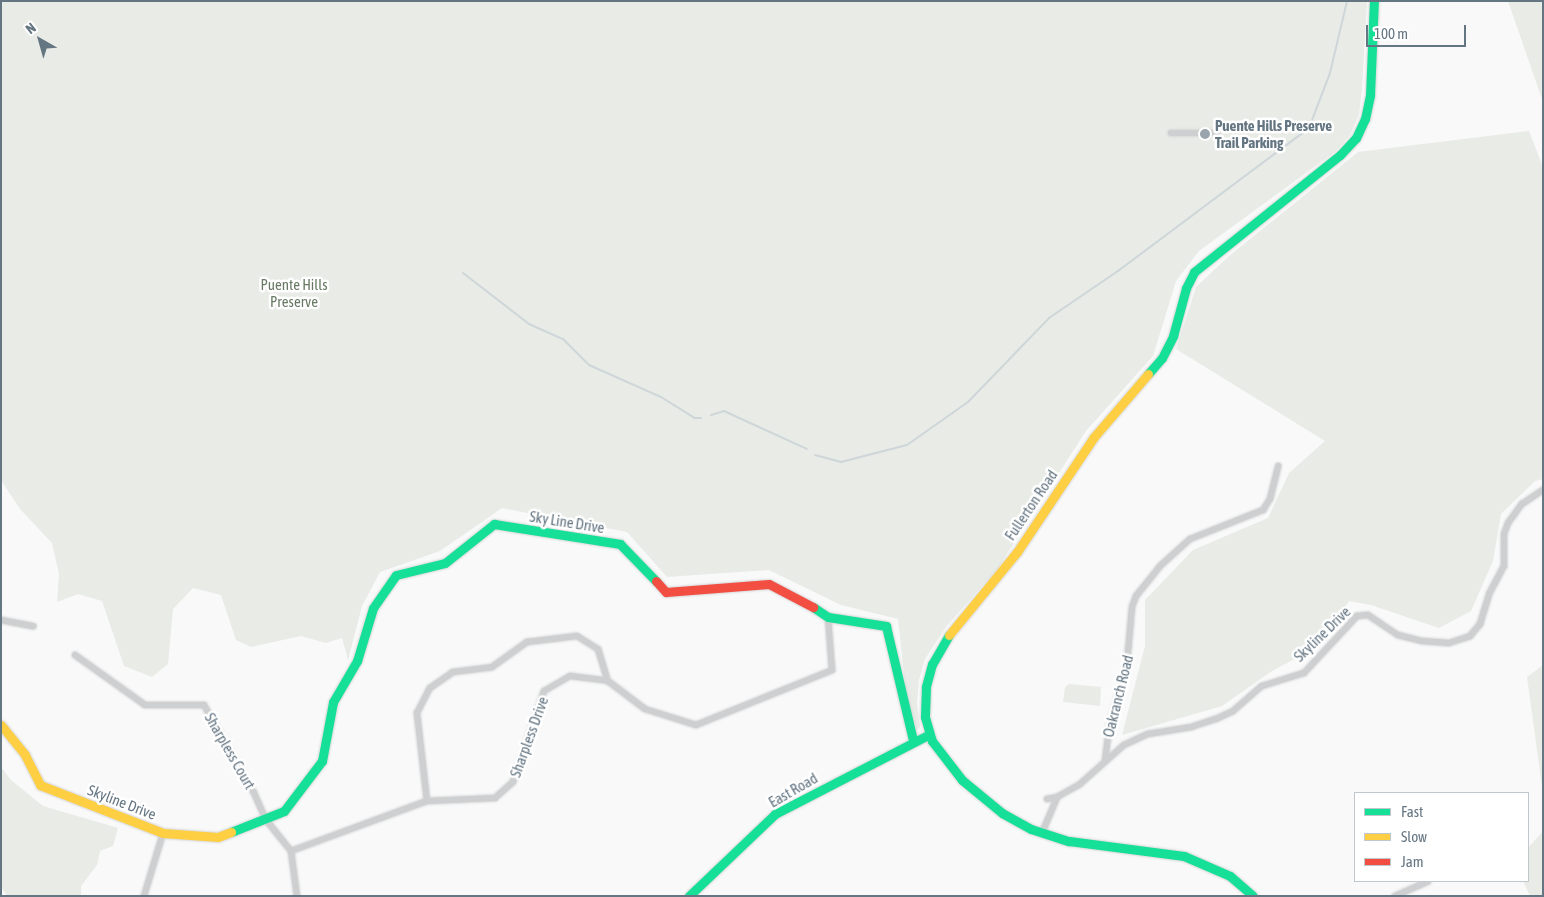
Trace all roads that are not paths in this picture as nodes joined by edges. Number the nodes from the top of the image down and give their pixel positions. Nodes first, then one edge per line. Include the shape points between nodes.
1 (1374, 1) edge
2 (1171, 132) dead end
3 (1217, 133) dead end
4 (1278, 466) dead end
5 (1543, 490) edge
6 (828, 617) junction
7 (1, 620) edge
8 (33, 626) dead end
9 (75, 655) dead end
10 (608, 681) junction
11 (1, 725) edge
12 (928, 735) junction
13 (914, 740) junction
14 (1105, 761) junction
15 (1057, 797) junction
16 (1046, 799) dead end
17 (427, 801) junction
18 (266, 820) junction
19 (162, 832) junction
20 (1042, 833) junction
21 (291, 851) junction
22 (1426, 882) edge
23 (144, 896) edge
24 (297, 896) edge
25 (689, 896) edge
26 (1253, 896) edge
27 (1395, 896) edge

1 - 12 street, Fullerton Road via 1370,95 1357,135 1340,155 1194,273 1162,358 1091,441 1017,552 939,648 926,687
2 - 3 street
4 - 14 street, Oakranch Road via 1265,508 1255,515 1212,528 1190,539 1160,566 1136,596 1132,607 1127,664 1109,727
5 - 14 street, Skyline Drive via 1519,507 1507,525 1504,566 1489,594 1480,624 1470,636 1449,643 1422,641 1398,635 1368,615 1360,615 1306,671 1262,686 1232,711 1216,719 1138,737
6 - 10 street, Sharpless Drive via 832,670 696,725 645,709
6 - 13 street, Sky Line Drive via 886,626
6 - 18 street, Sky Line Drive via 798,597 769,584 666,592 620,544 494,524 445,564 396,575 373,608 357,661 333,702 322,761 284,811
7 - 8 street
9 - 18 street, Sharpless Court via 145,705 204,706 254,792
10 - 17 street, Sharpless Drive via 570,676 544,691 513,782 495,798
10 - 17 street via 598,649 577,636 527,642 492,667 453,672 430,688 417,713
11 - 19 street, Skyline Drive via 25,755 40,785
12 - 13 street, East Road
12 - 20 street via 948,765 979,796 1002,813
13 - 25 street, East Road via 775,814
14 - 15 street, Skyline Drive via 1080,784
15 - 16 street, Skyline Drive
15 - 20 street
17 - 21 street, Sharpless Drive
18 - 19 street, Skyline Drive via 218,837
18 - 21 street
19 - 23 street
20 - 26 street via 1084,844 1184,856 1230,876
21 - 24 street
22 - 27 street

